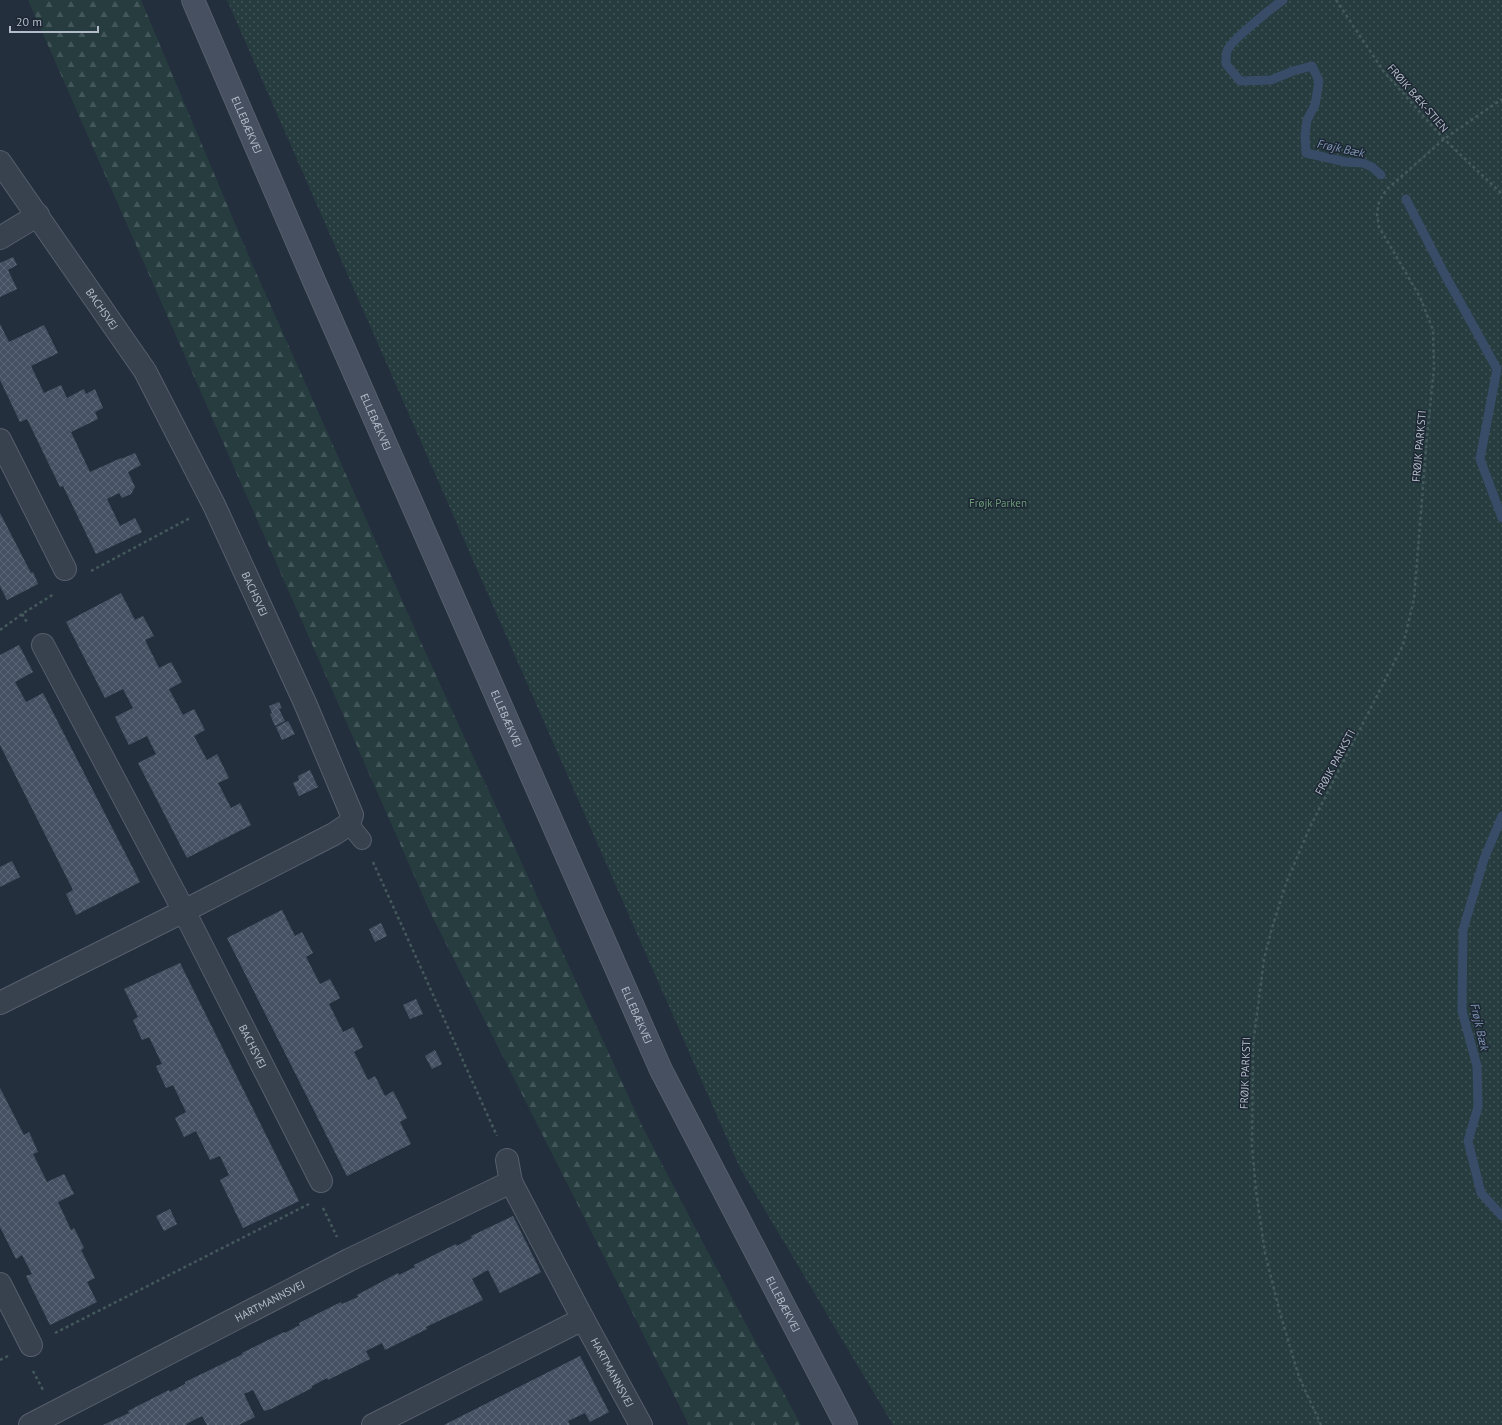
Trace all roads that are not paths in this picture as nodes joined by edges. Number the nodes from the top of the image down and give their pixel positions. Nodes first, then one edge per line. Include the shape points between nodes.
1 (193, 0) edge
2 (0, 162) edge
3 (38, 215) junction
4 (0, 238) edge
5 (0, 440) edge
6 (65, 569) dead end
7 (43, 645) dead end
8 (184, 911) junction
9 (0, 1003) edge
10 (508, 1160) road end
11 (511, 1182) junction
12 (320, 1190) road end
13 (0, 1284) edge
14 (583, 1319) junction
15 (27, 1347) road end
16 (30, 1425) edge
17 (373, 1425) edge
18 (641, 1425) edge
19 (846, 1425) edge

1 - 19 street, ELLEBÆKVEJ via 661,1070
2 - 3 street, BACHSVEJ
3 - 4 street
3 - 8 street, BACHSVEJ via 145,371 214,505 311,717 352,816 356,832 334,834
5 - 6 street
7 - 8 street, BACHSVEJ
8 - 9 street
8 - 12 street, BACHSVEJ
10 - 11 street, HARTMANNSVEJ
11 - 14 street, HARTMANNSVEJ
11 - 16 street, HARTMANNSVEJ via 349,1260
13 - 15 street
14 - 17 street
14 - 18 street, HARTMANNSVEJ

